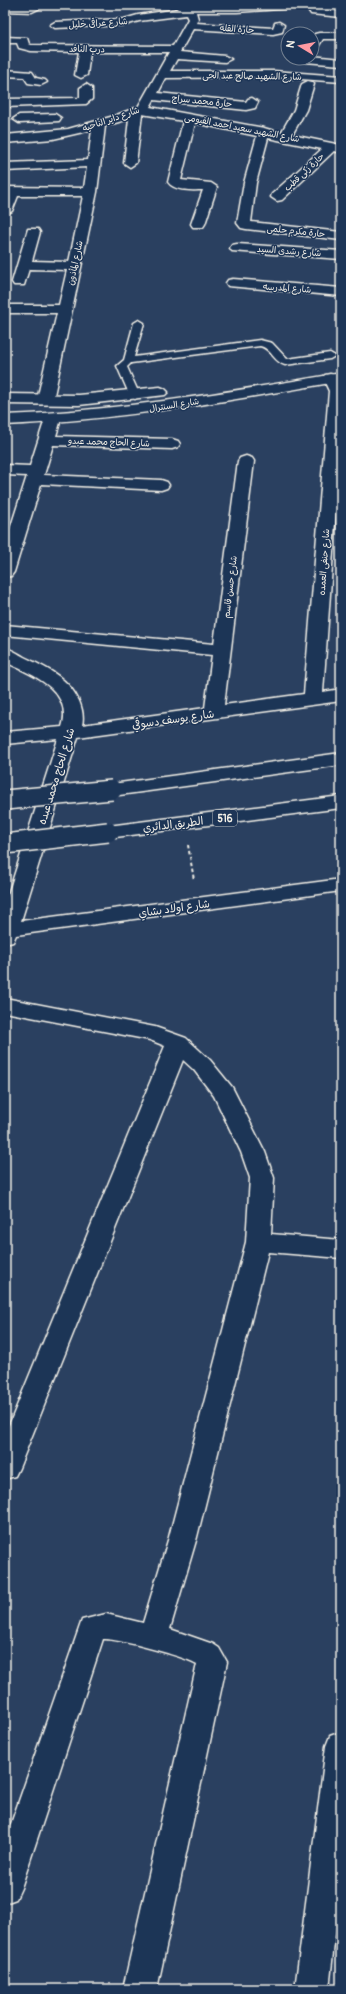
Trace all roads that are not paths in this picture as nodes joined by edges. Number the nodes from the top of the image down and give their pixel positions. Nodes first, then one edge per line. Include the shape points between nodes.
1 (33, 5) edge
2 (302, 5) edge
3 (311, 5) edge
4 (272, 6) edge
5 (5, 8) edge
6 (184, 8) edge
7 (341, 14) edge
8 (280, 25) dead end
9 (190, 26) junction
10 (320, 36) edge
11 (341, 36) edge
12 (5, 40) edge
13 (44, 48) junction
14 (85, 50) junction
15 (175, 52) junction
16 (225, 59) dead end
17 (320, 60) edge
18 (341, 62) edge
19 (300, 66) edge
20 (5, 73) edge
21 (81, 75) dead end
22 (162, 75) junction
23 (294, 75) junction
24 (341, 79) edge
25 (41, 82) dead end
26 (308, 84) dead end
27 (86, 88) dead end
28 (192, 89) dead end
29 (153, 92) junction
30 (57, 101) junction
31 (252, 102) dead end
32 (5, 103) edge
33 (140, 110) junction
34 (55, 118) junction
35 (190, 118) junction
36 (19, 119) dead end
37 (99, 125) junction
38 (264, 132) junction
39 (53, 136) junction
40 (285, 137) junction
41 (5, 138) edge
42 (336, 148) edge
43 (94, 163) junction
44 (130, 163) dead end
45 (5, 167) edge
46 (8, 192) edge
47 (90, 192) junction
48 (277, 197) dead end
49 (5, 211) edge
50 (198, 224) dead end
51 (33, 232) dead end
52 (341, 236) edge
53 (237, 248) dead end
54 (341, 255) edge
55 (25, 265) junction
56 (74, 266) junction
57 (19, 282) dead end
58 (233, 284) dead end
59 (341, 292) edge
60 (5, 308) edge
61 (65, 309) junction
62 (139, 323) dead end
63 (336, 360) edge
64 (128, 361) junction
65 (272, 374) dead end
66 (336, 377) edge
67 (186, 388) dead end
68 (135, 396) junction
69 (5, 399) edge
70 (45, 400) junction
71 (79, 400) junction
72 (82, 417) junction
73 (53, 419) junction
74 (5, 420) edge
75 (46, 440) junction
76 (172, 444) dead end
77 (246, 461) dead end
78 (5, 470) edge
79 (35, 475) junction
80 (161, 485) dead end
81 (5, 516) edge
82 (22, 517) junction
83 (5, 570) edge
84 (5, 630) edge
85 (222, 650) junction
86 (5, 652) edge
87 (341, 695) edge
88 (313, 699) junction
89 (214, 713) junction
90 (70, 732) junction
91 (5, 738) edge
92 (341, 759) edge
93 (5, 800) edge
94 (341, 802) edge
95 (5, 844) edge
96 (341, 885) edge
97 (6, 933) edge
98 (5, 1005) edge
99 (178, 1043) junction
100 (258, 1242) junction
101 (341, 1250) edge
102 (5, 1468) edge
103 (153, 1638) junction
104 (341, 1746) edge
105 (5, 1888) edge
106 (140, 1989) edge
107 (312, 1989) edge

1 - 5 main road via 32,9
2 - 4 main road, شارع عراقى خليل
3 - 7 main road via 315,12
4 - 6 main road, شارع عراقى خليل
6 - 9 main road via 193,16
6 - 13 main road, شارع عراقى خليل via 125,22 52,31
8 - 9 main road, حارة القله via 278,30 273,31
9 - 15 main road, شارع داير الناحيه
10 - 11 main road
12 - 13 main road, درب النافد via 28,37 25,47
13 - 14 main road, درب النافد
14 - 15 main road, درب النافد
14 - 21 main road
15 - 16 main road, درب النافد
15 - 22 main road, شارع داير الناحيه
17 - 18 main road
19 - 23 main road
20 - 25 main road via 28,74 32,81
22 - 23 main road, شارع الشهيد صالح عبد الحى
22 - 29 main road, شارع داير الناحيه
23 - 24 main road, شارع الشهيد صالح عبد الحى
26 - 40 main road via 300,110
27 - 30 main road via 85,100
28 - 29 main road
29 - 31 main road, حارة محمد سراج via 246,106
29 - 33 main road, شارع داير الناحيه
30 - 32 main road
30 - 34 main road
33 - 35 main road, شارع الشهيد سعيد احمد الفيومى
33 - 37 main road, شارع داير الناحيه
33 - 44 main road
34 - 36 main road
34 - 39 main road
35 - 38 main road, شارع الشهيد سعيد احمد الفيومى
35 - 50 main road via 174,182 180,185 211,187
37 - 39 main road, شارع داير الناحيه
37 - 43 main road, شارع المأذون
38 - 40 main road, شارع الشهيد سعيد احمد الفيومى
38 - 52 main road, حارة مكرم حلمى via 250,184 244,223 251,226
39 - 41 main road, شارع داير الناحيه
40 - 42 main road, شارع الشهيد سعيد احمد الفيومى
42 - 48 main road, حارة زكى قطب
43 - 45 main road
43 - 47 main road, شارع المأذون
46 - 47 main road
46 - 49 main road via 12,195
47 - 56 main road, شارع المأذون
51 - 55 main road
53 - 54 main road, شارع رشدى السيد
55 - 56 main road
55 - 57 main road
56 - 61 main road, شارع المأذون
58 - 59 main road, شارع المدرسه
60 - 61 main road
61 - 70 main road, شارع المأذون
62 - 64 lane
63 - 64 lane via 286,362 270,345 260,343
63 - 65 main road
64 - 68 lane via 122,366
66 - 72 main road, شارع السنترال via 177,405
66 - 88 main road, شارع حنفى العمده
67 - 68 main road, شارع السنترال
68 - 71 main road, شارع السنترال
69 - 70 main road, شارع السنترال
70 - 71 main road, شارع السنترال
71 - 72 main road
72 - 73 main road, شارع السنترال
73 - 74 main road, شارع السنترال
73 - 75 main road
75 - 76 main road, شارع الحاج محمد عبدو
75 - 79 main road
77 - 85 main road, شارع حسن قاسم
78 - 79 main road
79 - 80 main road
79 - 82 main road
81 - 82 main road
82 - 83 main road
84 - 85 main road
85 - 89 main road, شارع حسن قاسم
86 - 90 main road, شارع الحاج محمد عبده via 56,680 66,692 72,705 74,719
87 - 88 main road, شارع يوسف دسوقي
88 - 89 main road, شارع يوسف دسوقي
89 - 90 main road, شارع يوسف دسوقي
90 - 91 main road, شارع يوسف دسوقي
90 - 97 main road, شارع الحاج محمد عبده
92 - 93 main road, bridge via 112,790
94 - 95 main road, الطريق الدائري / 516, bridge
96 - 97 main road, شارع اولاد بشاي
98 - 99 main road via 154,1034
99 - 100 main road via 202,1065 224,1093 253,1152 262,1178
99 - 102 main road
100 - 101 main road
100 - 103 main road via 183,1537
103 - 105 main road via 110,1626 92,1629
103 - 106 main road via 195,1649 207,1654 212,1662
104 - 107 main road

